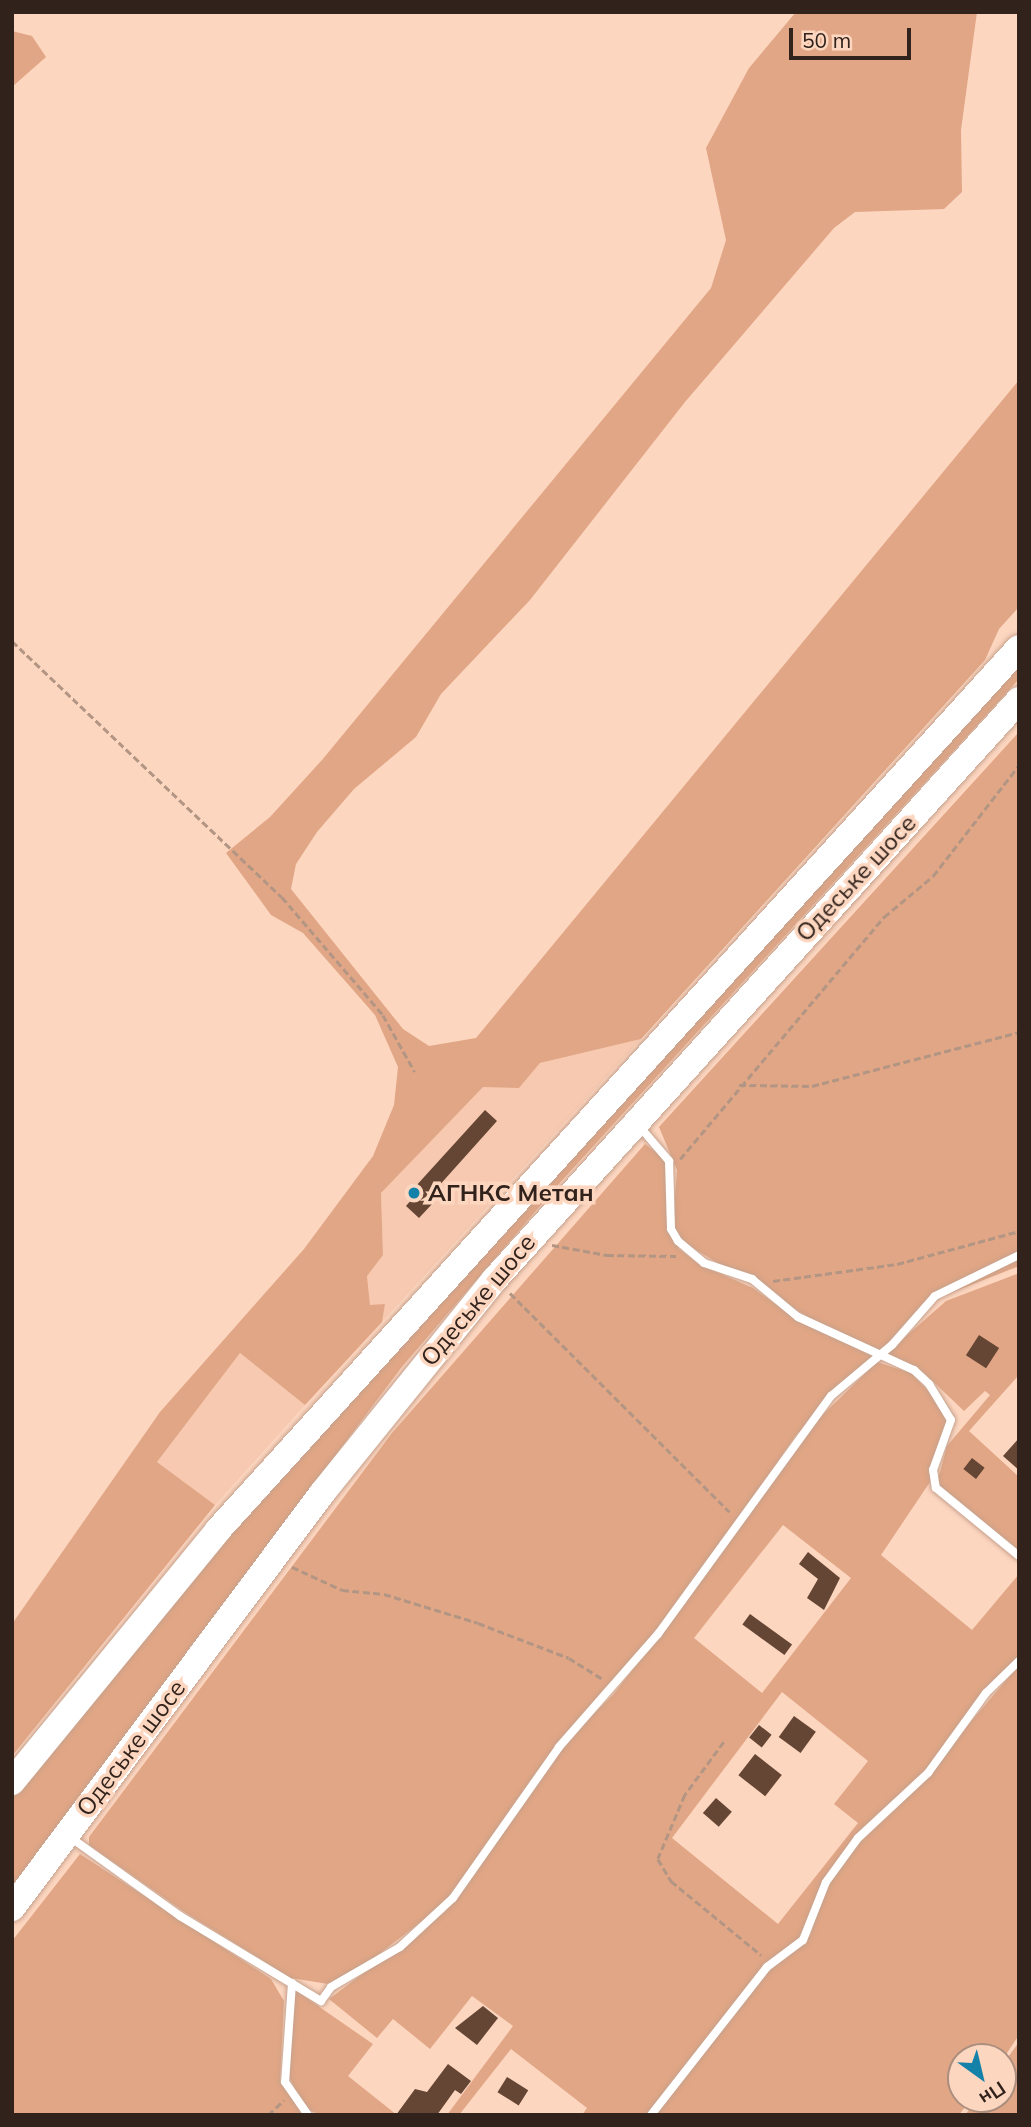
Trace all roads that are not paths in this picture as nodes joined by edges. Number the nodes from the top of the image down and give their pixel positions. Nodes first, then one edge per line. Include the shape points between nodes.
1 (1019, 648) edge
2 (1019, 700) edge
3 (634, 1122) junction
4 (1019, 1255) edge
5 (881, 1354) junction
6 (1019, 1556) edge
7 (1019, 1661) edge
8 (12, 1782) edge
9 (66, 1834) junction
10 (12, 1908) edge
11 (292, 1983) junction
12 (308, 2115) edge
13 (651, 2115) edge

1 - 8 highway, Одеське шосе via 211,1539
2 - 3 highway, Одеське шосе
3 - 5 lane via 662,1147 672,1170 671,1229 690,1254 752,1279 798,1317
3 - 9 highway, Одеське шосе via 495,1279 275,1555
4 - 5 lane via 935,1296
5 - 6 lane via 914,1370 945,1402 952,1431 933,1470 936,1488
5 - 11 lane via 831,1396 615,1688 559,1747 476,1869 428,1924 331,1987 321,2001
7 - 13 lane via 986,1693 928,1773 858,1838 826,1882 803,1940 773,1961
9 - 10 highway, Одеське шосе
9 - 11 lane via 180,1916
11 - 12 lane via 285,2067 291,2097

